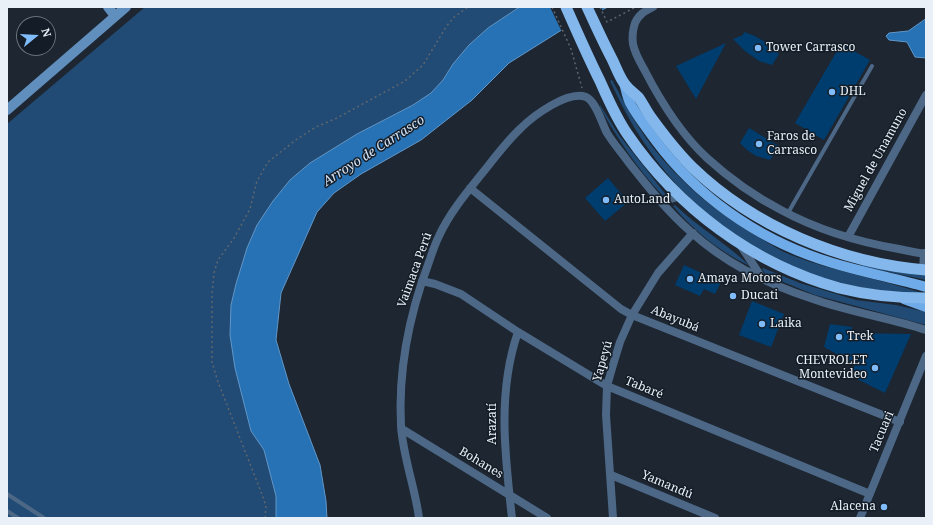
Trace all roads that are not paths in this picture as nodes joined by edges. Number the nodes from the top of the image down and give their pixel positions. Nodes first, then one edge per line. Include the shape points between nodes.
1 (108, 7) edge
2 (126, 7) edge
3 (566, 7) edge
4 (587, 7) edge
5 (653, 7) edge
6 (115, 16) junction
7 (872, 66) dead end
8 (624, 83) junction
9 (926, 95) edge
10 (7, 110) edge
11 (470, 188) junction
12 (680, 196) junction
13 (662, 202) junction
14 (788, 213) junction
15 (693, 234) junction
16 (848, 237) junction
17 (741, 245) junction
18 (925, 253) edge
19 (925, 270) edge
20 (762, 278) junction
21 (422, 281) junction
22 (926, 287) edge
23 (902, 298) junction
24 (926, 298) edge
25 (926, 307) edge
26 (632, 315) junction
27 (926, 330) edge
28 (518, 332) junction
29 (926, 356) edge
30 (607, 386) junction
31 (900, 422) junction
32 (402, 428) junction
33 (611, 475) junction
34 (7, 494) edge
35 (509, 494) junction
36 (870, 494) junction
37 (7, 511) edge
38 (18, 518) edge
39 (44, 518) edge
40 (419, 518) edge
41 (512, 518) edge
42 (547, 518) edge
43 (613, 518) edge
44 (714, 518) edge
45 (860, 518) edge

1 - 6 main road
2 - 6 main road
3 - 12 highway via 628,135
4 - 8 highway
5 - 14 street via 643,12 635,24 633,43 636,54 662,101 706,157 725,174
6 - 10 main road
7 - 14 lane
8 - 19 highway via 691,166 746,210 782,230 856,258
8 - 22 main road via 630,102 652,136 678,168 708,197 740,220 798,251 820,259
9 - 16 street, Miguel de Unamuno
11 - 13 street, Vaimaca Perú via 511,138 528,122 546,108 561,101 585,96 594,105 607,132 624,157
11 - 21 street, Vaimaca Perú via 439,236
11 - 26 street, Abayubá
12 - 13 street
12 - 17 highway
13 - 15 street
14 - 16 street via 815,226
15 - 20 street via 736,265
15 - 26 street, Yapeyú via 658,273
16 - 18 street
17 - 20 street
17 - 23 highway via 798,274 820,282 860,292
18 - 19 street
20 - 27 street via 814,300
21 - 28 street, Tabaré via 461,294
21 - 32 street, Vaimaca Perú via 406,342 401,401
23 - 24 highway
23 - 25 main road
26 - 30 street, Yapeyú via 620,342
26 - 31 street, Abayubá
28 - 30 street, Tabaré
28 - 35 street, Arazatí via 509,368 505,402
29 - 31 street, Tacuari
30 - 33 street, Yapeyú via 606,415
30 - 36 street, Tabaré
31 - 36 street, Tacuari
32 - 35 street, Bohanes
32 - 40 street, Vaimaca Perú
33 - 43 street, Yapeyú
33 - 44 street, Yamandú
34 - 39 lane
35 - 41 street, Arazatí
35 - 42 street, Bohanes
36 - 45 street, Tacuari
37 - 38 lane

